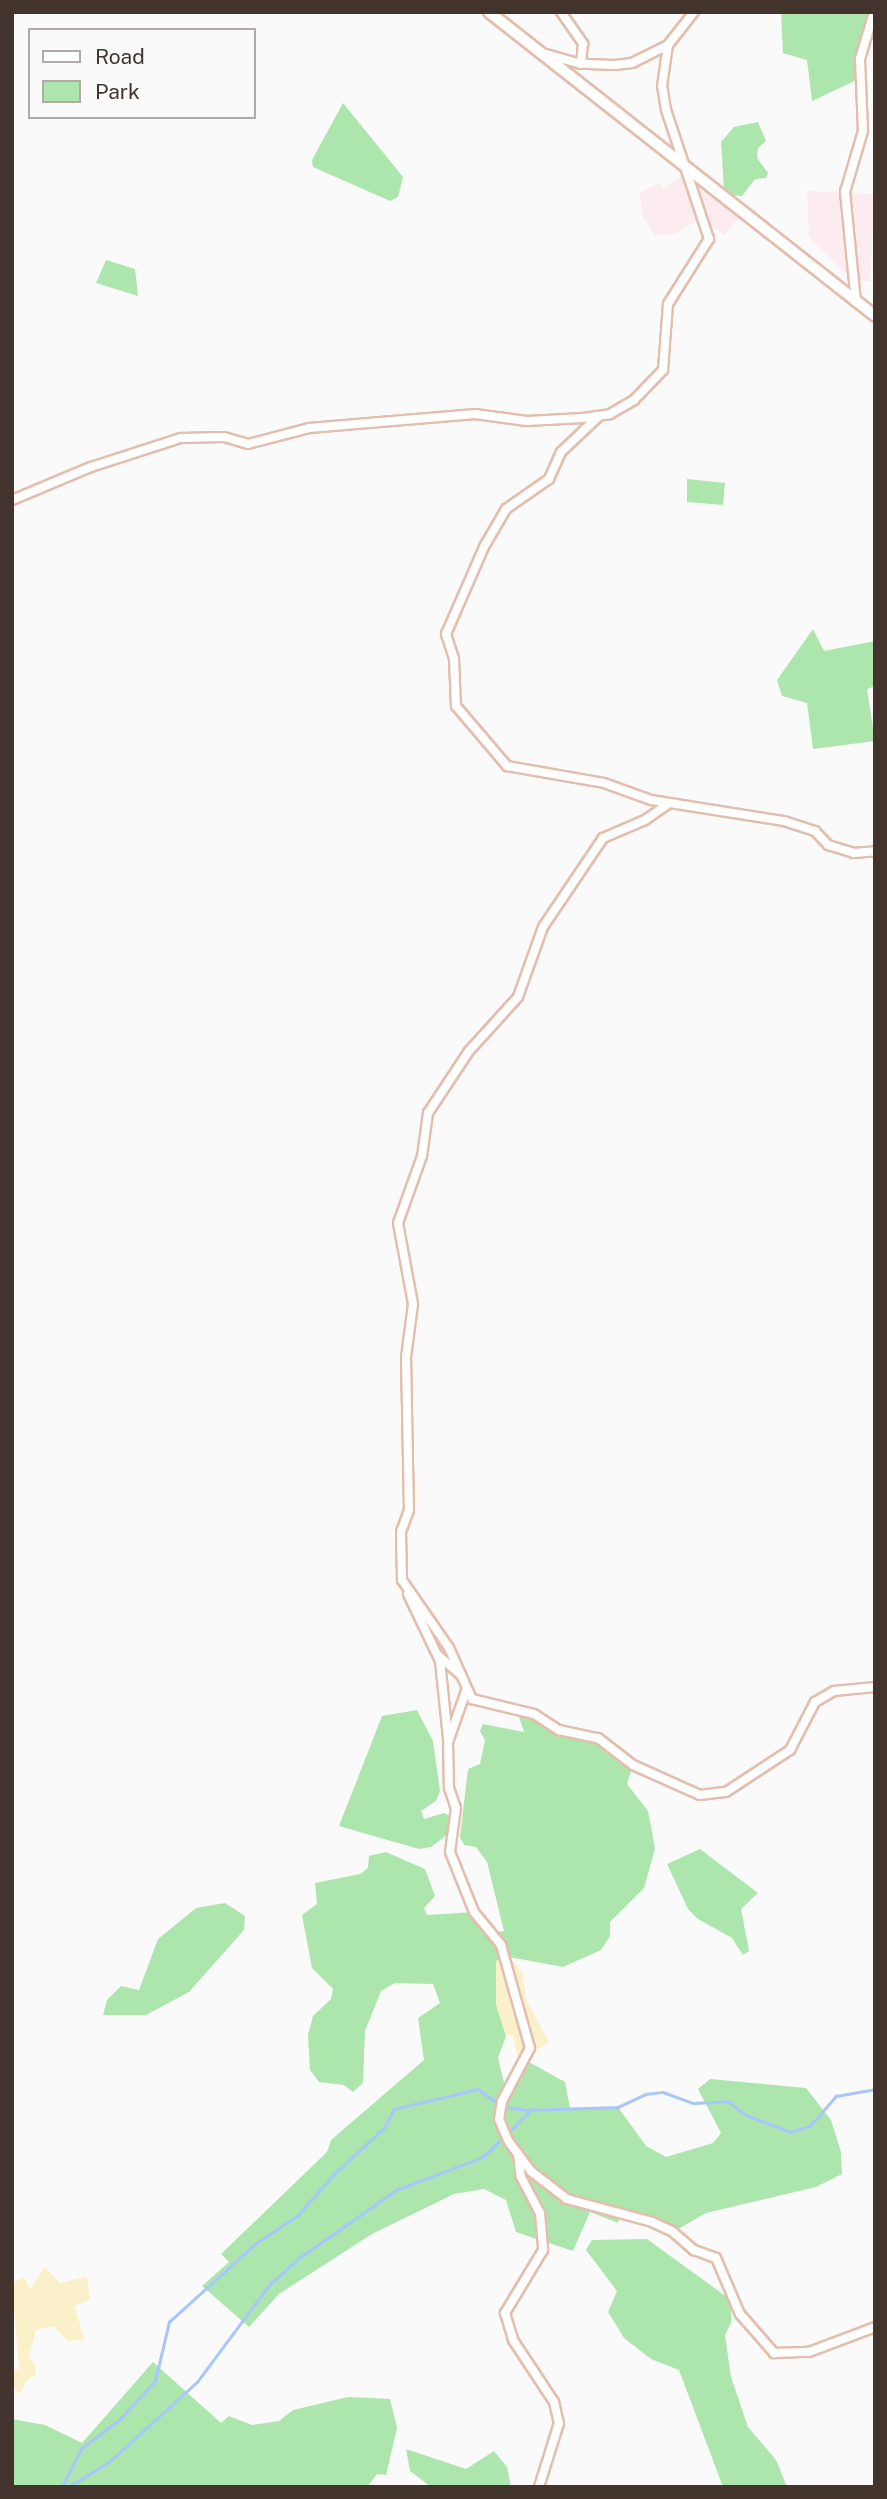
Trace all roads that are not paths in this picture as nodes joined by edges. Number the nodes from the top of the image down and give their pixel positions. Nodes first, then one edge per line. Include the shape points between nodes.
1 (489, 12) edge
2 (561, 12) edge
3 (694, 12) edge
4 (873, 12) edge
5 (668, 45) junction
6 (542, 53) junction
7 (581, 64) junction
8 (688, 171) junction
9 (856, 302) junction
10 (875, 316) edge
11 (600, 415) junction
12 (12, 500) edge
13 (668, 804) junction
14 (875, 851) edge
15 (405, 1588) junction
16 (434, 1651) junction
17 (462, 1676) junction
18 (875, 1687) edge
19 (466, 1688) junction
20 (448, 1742) junction
21 (518, 2154) junction
22 (875, 2327) edge
23 (539, 2487) edge

1 - 6 street
2 - 7 street via 583,44
3 - 5 street
4 - 9 street via 860,59 863,131 845,192
5 - 7 street via 632,63
5 - 8 street via 662,86
6 - 7 street
6 - 8 street
8 - 9 street
8 - 11 street via 709,239 668,304 663,370 625,407
9 - 10 street
11 - 12 street via 527,421 465,414 309,428 248,444 224,437 181,438 123,455
11 - 13 street via 561,452 550,480 506,509 484,547 446,634 454,659 456,706 507,766 604,783
13 - 14 street via 784,821 815,831 828,845 854,853
13 - 15 street via 645,820 603,838 543,928 518,997 469,1051 428,1113 422,1156 398,1223 413,1304 406,1357 409,1510 401,1532
15 - 16 street
15 - 17 street via 422,1605
16 - 17 street
16 - 20 street via 445,1683
17 - 19 street
18 - 19 street via 834,1691 815,1702 790,1750 726,1792 700,1794 633,1765 598,1738 559,1730 534,1714 478,1702
19 - 20 street via 463,1709
20 - 21 street via 449,1788 456,1808 450,1852 474,1912 501,1945 530,2048 506,2092 499,2119
21 - 22 street via 544,2182 577,2204 652,2222 694,2250 716,2258 740,2314 774,2353 808,2352
21 - 23 street via 522,2177 540,2213 542,2250 505,2313 513,2340 554,2402 559,2424

